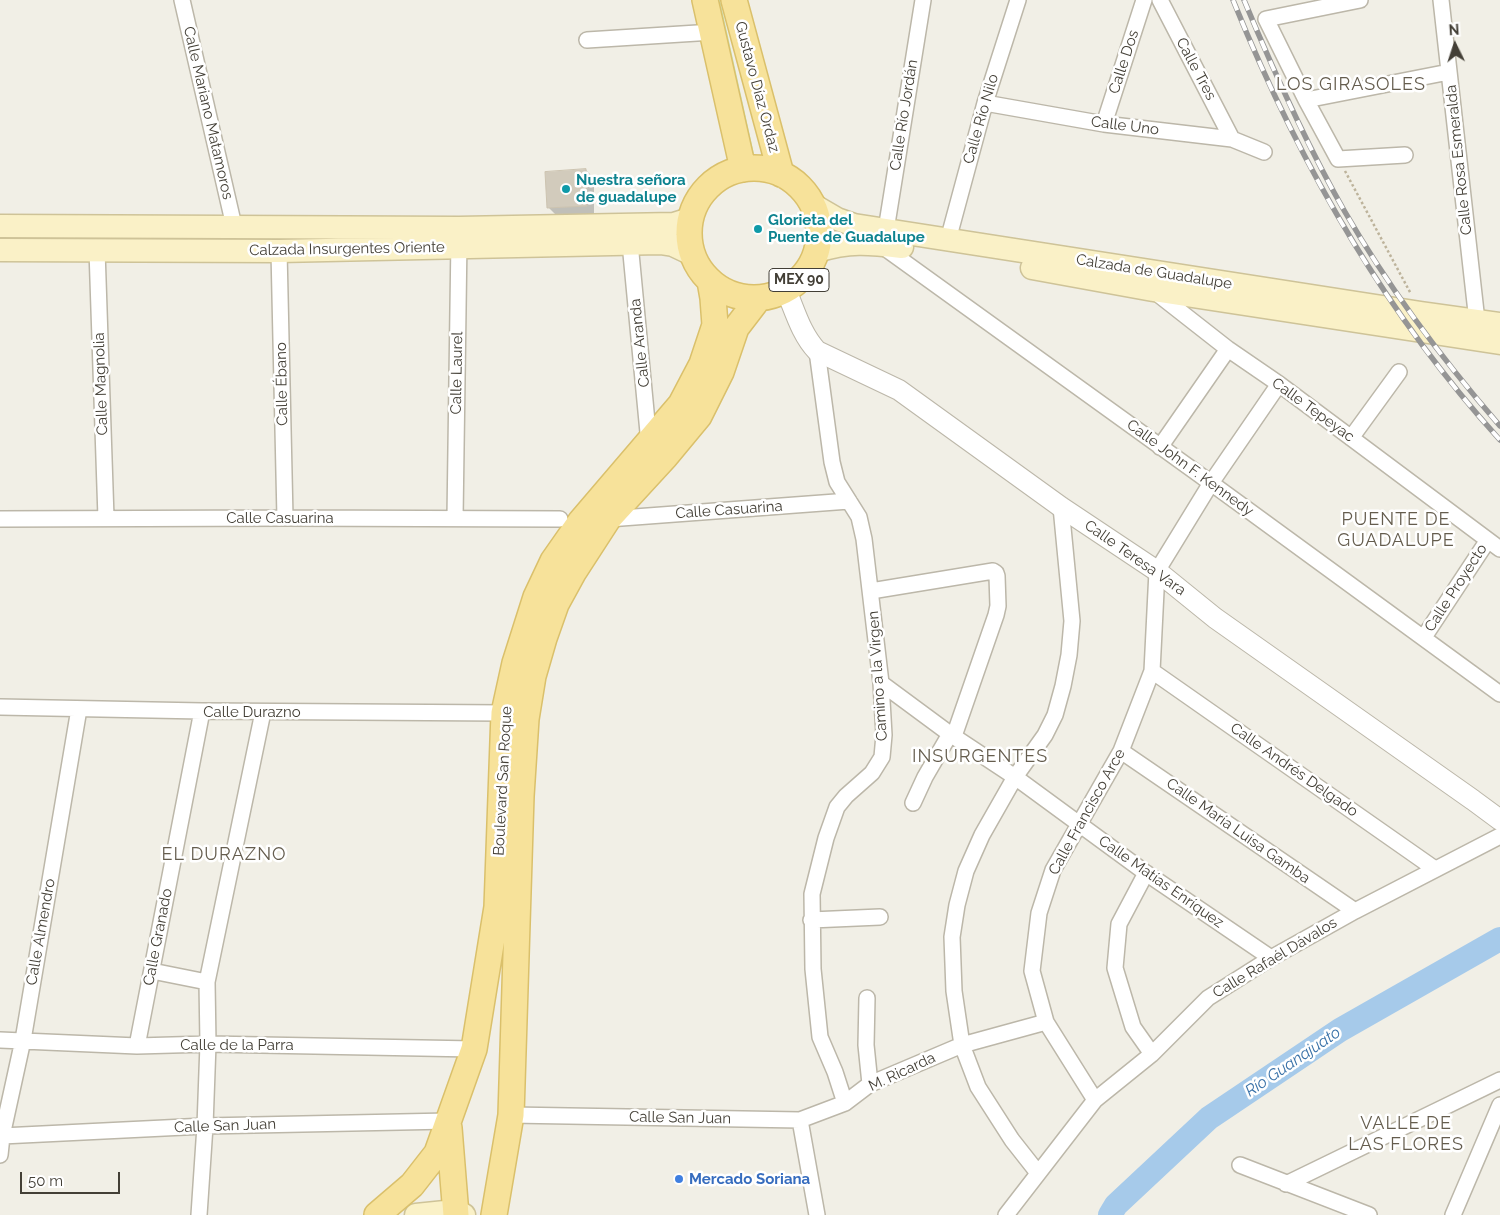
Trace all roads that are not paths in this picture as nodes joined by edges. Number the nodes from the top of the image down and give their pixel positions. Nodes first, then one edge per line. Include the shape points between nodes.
1 (182, 0) edge
2 (705, 0) edge
3 (734, 0) edge
4 (923, 0) edge
5 (1018, 0) edge
6 (1144, 0) edge
7 (1160, 0) edge
8 (1360, 0) edge
9 (1441, 0) edge
10 (713, 32) junction
11 (587, 40) dead end
12 (1449, 72) junction
13 (1306, 100) junction
14 (985, 103) junction
15 (1104, 124) junction
16 (1232, 139) junction
17 (1264, 152) dead end
18 (1405, 155) dead end
19 (742, 169) junction
20 (781, 174) junction
21 (813, 205) junction
22 (690, 219) junction
23 (0, 226) edge
24 (234, 226) junction
25 (882, 237) junction
26 (459, 238) junction
27 (948, 240) junction
28 (630, 243) junction
29 (0, 250) edge
30 (97, 250) junction
31 (279, 250) junction
32 (817, 251) junction
33 (692, 254) junction
34 (1129, 268) junction
35 (710, 281) junction
36 (786, 290) junction
37 (1153, 290) junction
38 (759, 298) junction
39 (1478, 321) junction
40 (1500, 324) edge
41 (1500, 342) edge
42 (1228, 349) junction
43 (817, 351) junction
44 (1399, 372) dead end
45 (1279, 384) junction
46 (1351, 438) junction
47 (649, 443) junction
48 (1160, 447) junction
49 (1211, 483) junction
50 (850, 501) junction
51 (1061, 507) junction
52 (106, 518) junction
53 (285, 518) junction
54 (455, 518) junction
55 (0, 519) edge
56 (560, 519) dead end
57 (608, 519) junction
58 (1494, 544) edge
59 (1157, 571) junction
60 (871, 591) junction
61 (1424, 637) junction
62 (1152, 671) junction
63 (881, 683) junction
64 (1500, 694) edge
65 (0, 707) edge
66 (79, 709) junction
67 (202, 711) junction
68 (263, 712) junction
69 (504, 713) junction
70 (952, 735) junction
71 (1122, 751) junction
72 (1015, 777) junction
73 (913, 803) dead end
74 (1500, 820) edge
75 (1078, 825) junction
76 (1500, 836) edge
77 (1435, 869) junction
78 (1146, 873) junction
79 (1355, 912) junction
80 (880, 918) dead end
81 (811, 920) junction
82 (1272, 958) junction
83 (152, 971) junction
84 (207, 982) junction
85 (867, 998) dead end
86 (1046, 1022) junction
87 (0, 1040) edge
88 (23, 1040) junction
89 (208, 1044) junction
90 (962, 1045) junction
91 (137, 1046) junction
92 (474, 1049) junction
93 (1152, 1054) junction
94 (1500, 1080) edge
95 (870, 1084) junction
96 (1095, 1100) junction
97 (844, 1102) junction
98 (1500, 1105) edge
99 (511, 1115) junction
100 (800, 1120) junction
101 (449, 1121) junction
102 (205, 1126) junction
103 (2, 1136) junction
104 (0, 1156) edge
105 (1240, 1165) dead end
106 (1038, 1173) junction
107 (1286, 1184) junction
108 (458, 1214) edge
109 (199, 1215) edge
110 (376, 1215) edge
111 (416, 1215) edge
112 (494, 1215) edge
113 (817, 1215) edge
114 (1006, 1215) edge
115 (1369, 1215) edge
116 (1453, 1215) edge

1 - 24 street, Calle Mariano Matamoros
2 - 10 main road, Gustavo Díaz Ordaz
3 - 20 main road, Gustavo Díaz Ordaz
4 - 25 street, Calle Río Jordán
5 - 14 street, Calle Río Nilo
6 - 15 street, Calle Dos
7 - 16 street, Calle Tres
8 - 13 street via 1266,19
9 - 12 street, Calle Rosa Esmeralda
10 - 11 street
10 - 19 main road, Gustavo Díaz Ordaz
12 - 13 street
12 - 39 street, Calle Rosa Esmeralda
13 - 18 street via 1338,159
14 - 15 street, Calle Uno
14 - 27 street, Calle Río Nilo
15 - 16 street, Calle Uno
16 - 17 street, Calle Uno
19 - 20 main road, MEX 90 via 762,169
19 - 22 main road, MEX 90 via 724,175 708,186
20 - 21 main road, MEX 90 via 800,187
21 - 25 main road, Calzada de Guadalupe / MEX 90 via 837,219
21 - 32 main road, MEX 90 via 819,228
22 - 26 main road, Calzada Insurgentes Oriente via 674,224
22 - 33 main road, MEX 90 via 688,237
23 - 24 main road, Calzada Insurgentes Oriente
24 - 26 main road, Calzada Insurgentes Oriente
25 - 27 main road, Calzada de Guadalupe / MEX 90
25 - 32 main road, Calzada de Guadalupe / MEX 90
25 - 37 main road, Calzada de Guadalupe / MEX 90 via 940,251
25 - 48 street, Calle John F. Kennedy
26 - 28 main road, Calzada Insurgentes Oriente
26 - 31 main road, Calzada Insurgentes Oriente
26 - 54 street, Calle Laurel
27 - 34 main road, Calzada de Guadalupe / MEX 90
28 - 33 main road, Calzada Insurgentes Oriente via 660,243
28 - 47 street, Calle Aranda
29 - 30 main road, Calzada Insurgentes Oriente
30 - 31 main road, Calzada Insurgentes Oriente
30 - 52 street, Calle Magnolia
31 - 53 street, Calle Ébano
32 - 36 main road, MEX 90 via 800,280
33 - 35 main road, MEX 90
34 - 37 street, Calle Tepeyac
34 - 39 main road, Calzada de Guadalupe / MEX 90
35 - 38 main road, MEX 90 via 741,297
35 - 47 main road, Boulevard San Roque via 715,325 702,364 681,404
36 - 38 main road, MEX 90
36 - 43 street, Calle Teresa Vara via 803,333
37 - 41 main road, Calzada de Guadalupe / MEX 90
37 - 42 street, Calle Tepeyac
38 - 57 main road, Boulevard San Roque via 736,328 721,372 699,416
39 - 40 main road, Calzada de Guadalupe / MEX 90
42 - 45 street, Calle Tepeyac
42 - 48 street
43 - 50 street, Camino a la Virgen via 832,462 837,482
43 - 51 street, Calle Teresa Vara via 899,390
44 - 46 street
45 - 46 street, Calle Tepeyac
45 - 49 street
46 - 58 street, Calle Tepeyac
47 - 69 main road, Boulevard San Roque via 581,521 553,561 525,629
48 - 49 street, Calle John F. Kennedy
49 - 59 street
49 - 61 street, Calle John F. Kennedy
50 - 57 street, Calle Casuarina
50 - 60 street, Camino a la Virgen via 859,517
51 - 59 street, Calle Teresa Vara
51 - 72 street via 1072,621 1069,655 1055,715
52 - 53 street, Calle Casuarina
52 - 55 street, Calle Casuarina
53 - 54 street, Calle Casuarina
54 - 56 street, Calle Casuarina
57 - 99 main road, Boulevard San Roque via 556,604 532,676 521,796
58 - 61 street, Calle Proyecto
59 - 62 street, Calle Francisco Arce
59 - 74 street, Calle Teresa Vara via 1215,618
60 - 63 street, Camino a la Virgen
60 - 70 street via 996,573 996,616
61 - 64 street, Calle John F. Kennedy
62 - 71 street, Calle Francisco Arce
62 - 77 street, Calle Andrés Delgado
63 - 70 street, Calle Matías Enríquez
63 - 81 street, Camino a la Virgen via 882,757 872,773 837,807 812,894
65 - 66 street, Calle Durazno
66 - 67 street, Calle Durazno
66 - 88 street, Calle Almendro
67 - 68 street, Calle Durazno
67 - 83 street, Calle Granado
68 - 69 street, Calle Durazno
68 - 84 street
69 - 92 main road, Boulevard San Roque via 497,907
70 - 72 street, Calle Matías Enríquez
70 - 73 street via 925,777
71 - 75 street, Calle Francisco Arce
71 - 79 street, Calle María Luisa Gamba
72 - 75 street, Calle Matías Enríquez
72 - 90 street via 982,835 966,871 957,905 952,937 954,991
75 - 78 street, Calle Matías Enríquez
75 - 86 street, Calle Francisco Arce via 1053,870 1040,913 1032,971
76 - 77 street, Calle Rafaél Dávalos
77 - 79 street, Calle Rafaél Dávalos
78 - 82 street, Calle Matías Enríquez
78 - 93 street via 1119,924 1115,968 1133,1027
79 - 82 street, Calle Rafaél Dávalos
80 - 81 street
81 - 97 street, Camino a la Virgen via 820,1037
82 - 93 street, Calle Rafaél Dávalos via 1208,998
83 - 84 street
83 - 91 street, Calle Granado
84 - 89 street
85 - 95 street via 866,1045
86 - 90 street, M. Ricarda
86 - 96 street, Calle Francisco Arce
87 - 88 street, Calle de la Parra
88 - 91 street, Calle de la Parra
88 - 103 street, Calle Almendro
89 - 91 street, Calle de la Parra
89 - 92 street, Calle de la Parra
89 - 102 street
90 - 95 street, M. Ricarda
90 - 106 street via 978,1087
92 - 101 main road, Boulevard San Roque
93 - 96 street, Calle Rafaél Dávalos
94 - 107 street
95 - 97 street, M. Ricarda
96 - 106 street, Calle Rafaél Dávalos
97 - 100 street, Calle San Juan
98 - 116 street
99 - 100 street, Calle San Juan
99 - 112 main road, Boulevard San Roque
100 - 113 street
101 - 102 street, Calle San Juan
101 - 108 main road, Boulevard San Roque
101 - 110 main road via 437,1153 423,1172
102 - 103 street, Calle San Juan
102 - 109 street
103 - 104 street, Calle Almendro
105 - 107 street
106 - 114 street, Calle Rafaél Dávalos
107 - 115 street
108 - 111 main road

